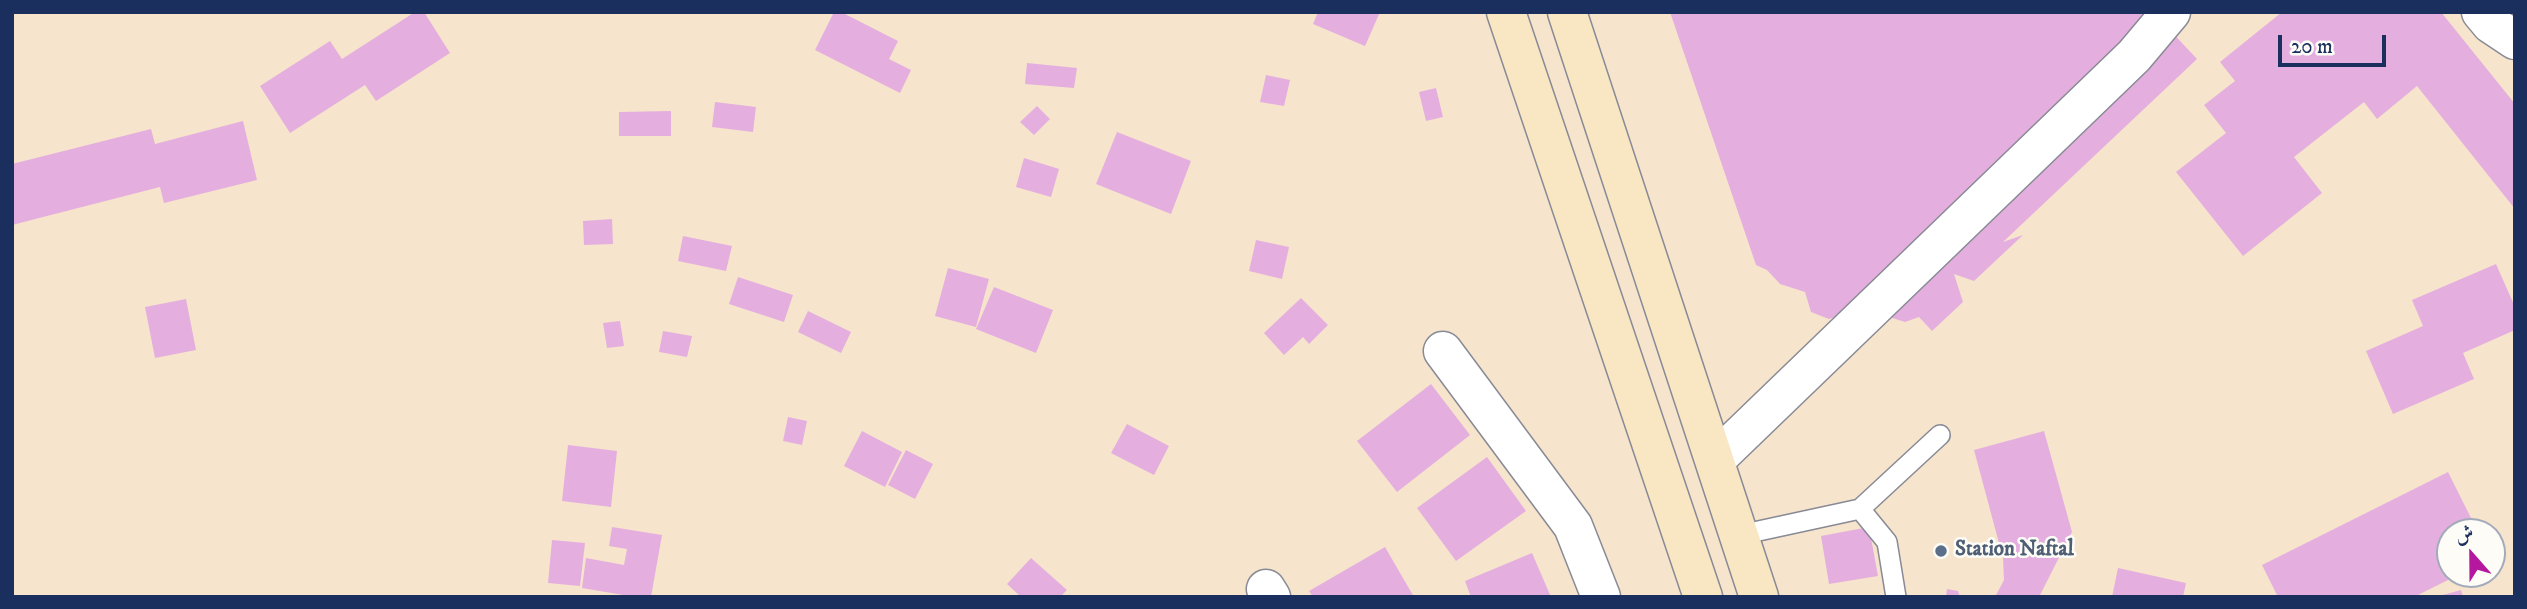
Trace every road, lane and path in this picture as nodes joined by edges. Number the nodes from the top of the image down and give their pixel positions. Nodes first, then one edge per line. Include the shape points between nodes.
1 (1506, 12) edge
2 (1566, 12) edge
3 (2171, 12) edge
4 (2481, 12) edge
5 (2515, 40) edge
6 (1443, 351) dead end
7 (1940, 435) dead end
8 (1715, 460) junction
9 (1860, 509) junction
10 (1740, 535) junction
11 (1601, 597) edge
12 (1703, 597) edge
13 (1759, 597) edge
14 (1896, 597) edge

1 - 12 main road
2 - 8 main road
3 - 8 street via 2134,56
4 - 5 street
6 - 11 street via 1573,526
7 - 9 lane
8 - 10 main road
9 - 10 lane
9 - 14 lane via 1887,542
10 - 13 main road

